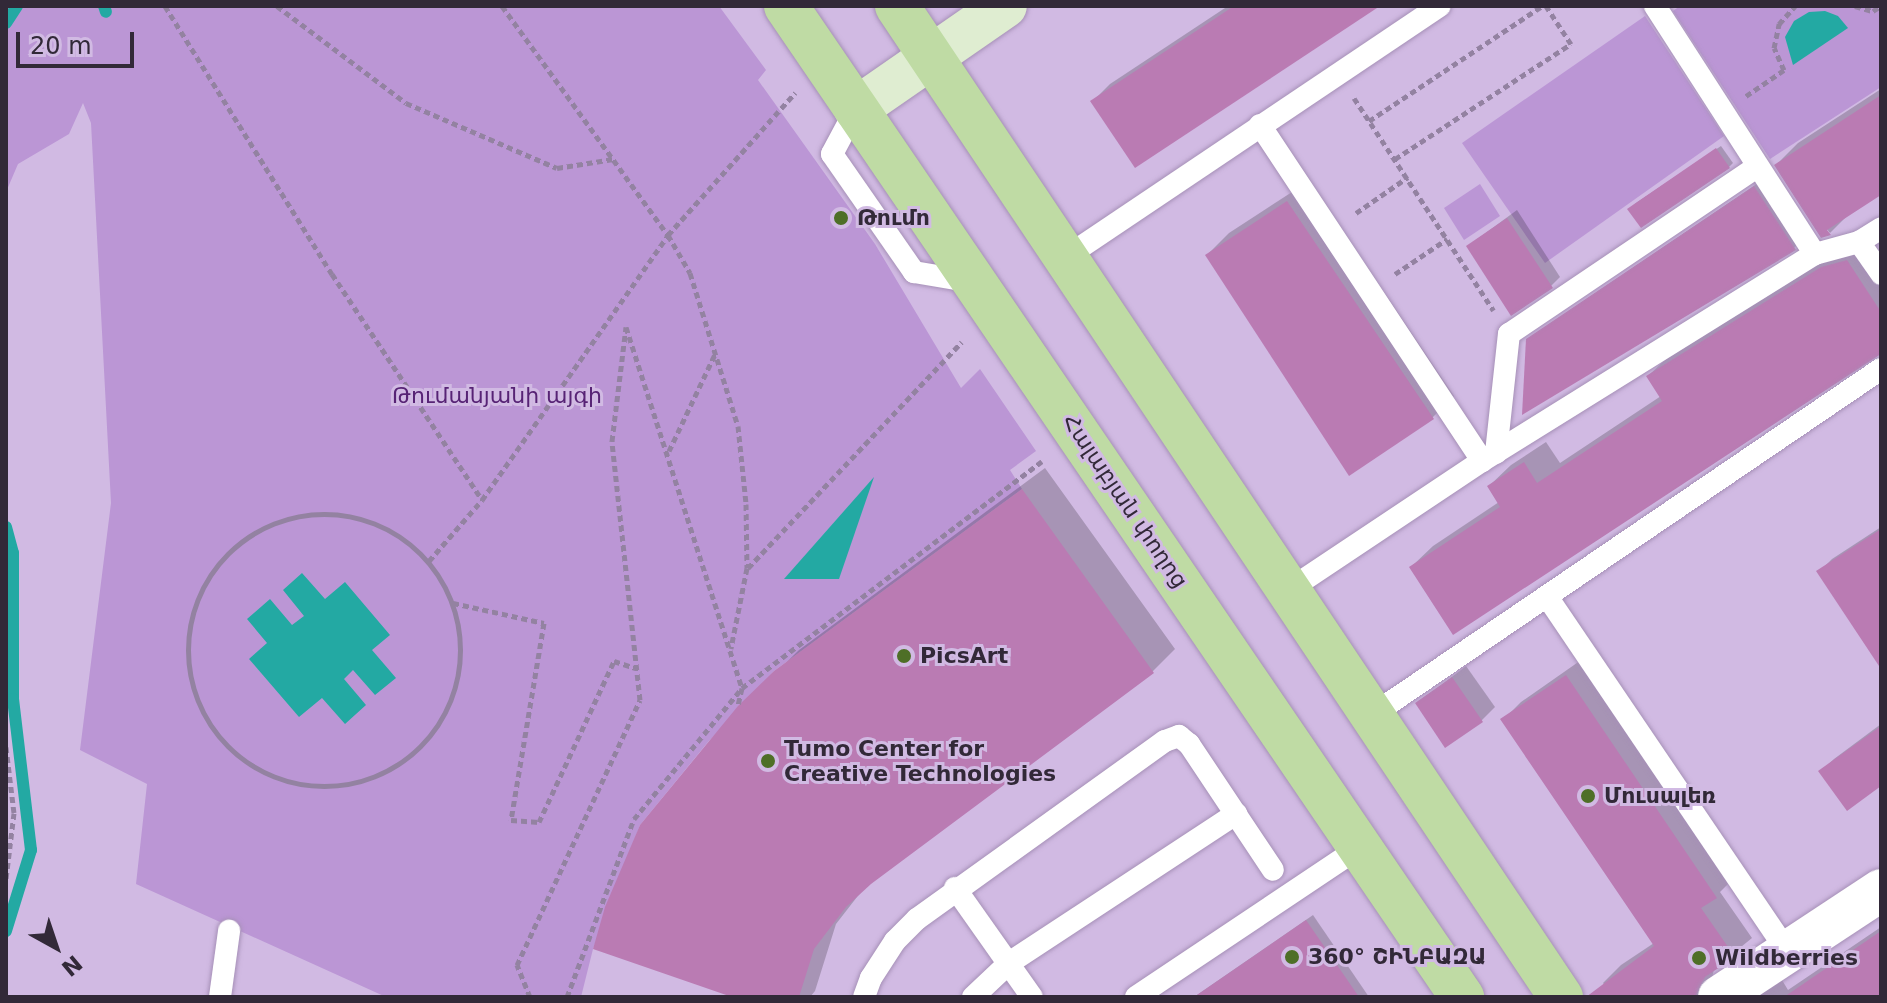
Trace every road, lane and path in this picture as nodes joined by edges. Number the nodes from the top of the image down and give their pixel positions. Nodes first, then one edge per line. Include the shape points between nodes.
1 (165, 6) edge
2 (277, 6) edge
3 (502, 6) edge
4 (786, 6) edge
5 (897, 6) edge
6 (1005, 6) edge
7 (1439, 6) edge
8 (1544, 6) edge
9 (1795, 6) edge
10 (1855, 6) edge
11 (1881, 6) edge
12 (1657, 7) edge
13 (930, 55) junction
14 (1339, 74) junction
15 (795, 93) dead end
16 (856, 109) junction
17 (1722, 113) junction
18 (1369, 121) junction
19 (1260, 125) junction
20 (613, 159) junction
21 (1395, 159) junction
22 (1757, 167) junction
23 (1408, 177) junction
24 (1881, 228) edge
25 (1329, 231) junction
26 (668, 235) junction
27 (1447, 239) junction
28 (1859, 242) junction
29 (1815, 254) junction
30 (1066, 257) junction
31 (1881, 274) edge
32 (1369, 291) junction
33 (1509, 334) junction
34 (962, 342) dead end
35 (715, 354) junction
36 (1881, 369) edge
37 (669, 452) junction
38 (1489, 457) junction
39 (1042, 461) dead end
40 (482, 500) junction
41 (429, 561) junction
42 (747, 568) junction
43 (1287, 591) junction
44 (1548, 598) junction
45 (453, 603) junction
46 (730, 652) junction
47 (635, 668) junction
48 (742, 688) junction
49 (738, 706) dead end
50 (1372, 715) junction
51 (6, 747) edge
52 (1236, 814) junction
53 (1360, 847) junction
54 (8, 854) edge
55 (1273, 870) dead end
56 (6, 879) edge
57 (955, 888) junction
58 (1881, 890) edge
59 (229, 931) dead end
60 (1788, 952) junction
61 (1009, 963) junction
62 (220, 997) edge
63 (530, 997) edge
64 (567, 997) edge
65 (864, 997) edge
66 (973, 997) edge
67 (1032, 997) edge
68 (1136, 997) edge
69 (1462, 997) edge
70 (1561, 997) edge
71 (1719, 997) edge

1 - 40 path via 332,274
2 - 20 path via 406,103 557,168
3 - 20 path
4 - 16 main road, Հալաբյան փողոց
5 - 13 main road
6 - 13 street
7 - 14 lane
8 - 18 path
8 - 21 path via 1571,44
9 - 17 path via 1779,24 1774,48 1784,70
10 - 11 path via 1873,11
12 - 17 lane
13 - 16 street
13 - 30 main road
14 - 18 path
14 - 19 lane
15 - 26 path
16 - 53 main road, Հալաբյան փողոց
17 - 22 lane
18 - 21 path
19 - 25 lane
19 - 30 lane
20 - 26 path
21 - 23 path
22 - 29 lane
22 - 33 lane
23 - 25 path
23 - 27 path
24 - 28 lane
25 - 32 lane
26 - 35 path via 690,273
26 - 40 path
27 - 32 path
27 - 33 path
28 - 29 lane
28 - 31 lane
29 - 38 lane
30 - 43 main road
32 - 38 lane
33 - 38 lane
34 - 42 path
35 - 37 path
35 - 42 path via 738,426
36 - 44 lane
37 - 46 path
37 - 47 path via 626,327 612,441
38 - 43 lane
39 - 48 path
40 - 41 path
41 - 45 path
41 - 45 path via 382,525 341,513 298,515 258,530 224,556 200,592 188,633 190,676 204,716 231,750 266,774 308,785 350,784 391,769 424,742 448,707 460,666
42 - 46 path
43 - 50 main road
44 - 50 lane
44 - 60 lane
45 - 47 path via 544,623 511,820 539,822 614,661
46 - 48 path
47 - 63 path via 640,700 517,965
48 - 49 path
48 - 64 path via 634,819
50 - 70 main road
51 - 54 path via 14,813
52 - 55 lane
52 - 57 lane via 1179,736
52 - 61 lane
53 - 68 lane
53 - 69 main road, Հալաբյան փողոց
54 - 56 path
57 - 61 lane
57 - 65 lane via 895,941
58 - 60 street
59 - 62 lane
60 - 71 street
61 - 66 lane
61 - 67 lane

